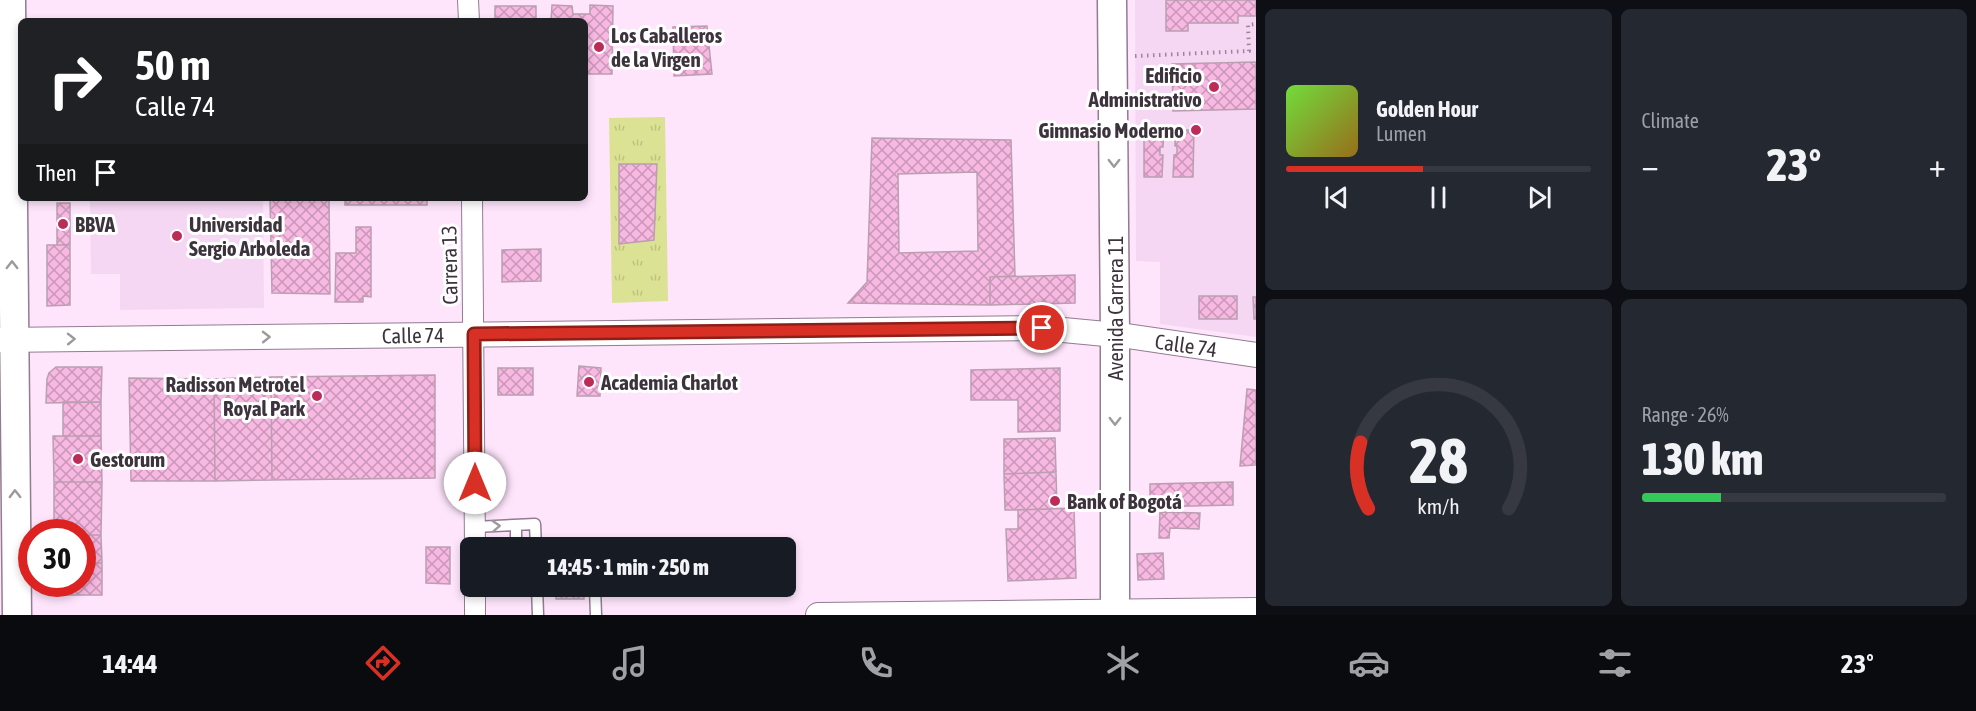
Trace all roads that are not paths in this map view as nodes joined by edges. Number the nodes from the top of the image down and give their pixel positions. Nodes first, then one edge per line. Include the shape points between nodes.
1 (11, 0) edge
2 (468, 0) edge
3 (1113, 0) edge
4 (468, 18) edge
5 (472, 201) edge
6 (474, 334) junction
7 (1115, 335) junction
8 (7, 340) edge
9 (1256, 355) edge
10 (516, 525) junction
11 (475, 527) junction
12 (475, 537) edge
13 (516, 537) edge
14 (536, 537) edge
15 (475, 597) edge
16 (537, 597) edge
17 (595, 597) edge
18 (1256, 610) edge
19 (1115, 613) edge
20 (17, 615) edge
21 (476, 615) edge
22 (538, 615) edge
23 (596, 615) edge
24 (818, 615) edge

8 -> 1 main road
2 - 4 street
3 -> 7 main road, Avenida Carrera 11
5 - 6 street, Carrera 13
6 - 7 street, Calle 74 via 1042,328
8 -> 6 street, Calle 74
6 - 11 street, Carrera 13
7 - 9 street, Calle 74
7 -> 19 main road, Avenida Carrera 11
20 -> 8 main road
11 -> 10 lane
10 - 13 lane
10 - 14 lane via 535,524
11 - 12 street, Carrera 13
15 - 21 street
16 - 22 lane
17 - 23 lane
18 - 19 street
19 - 24 street

